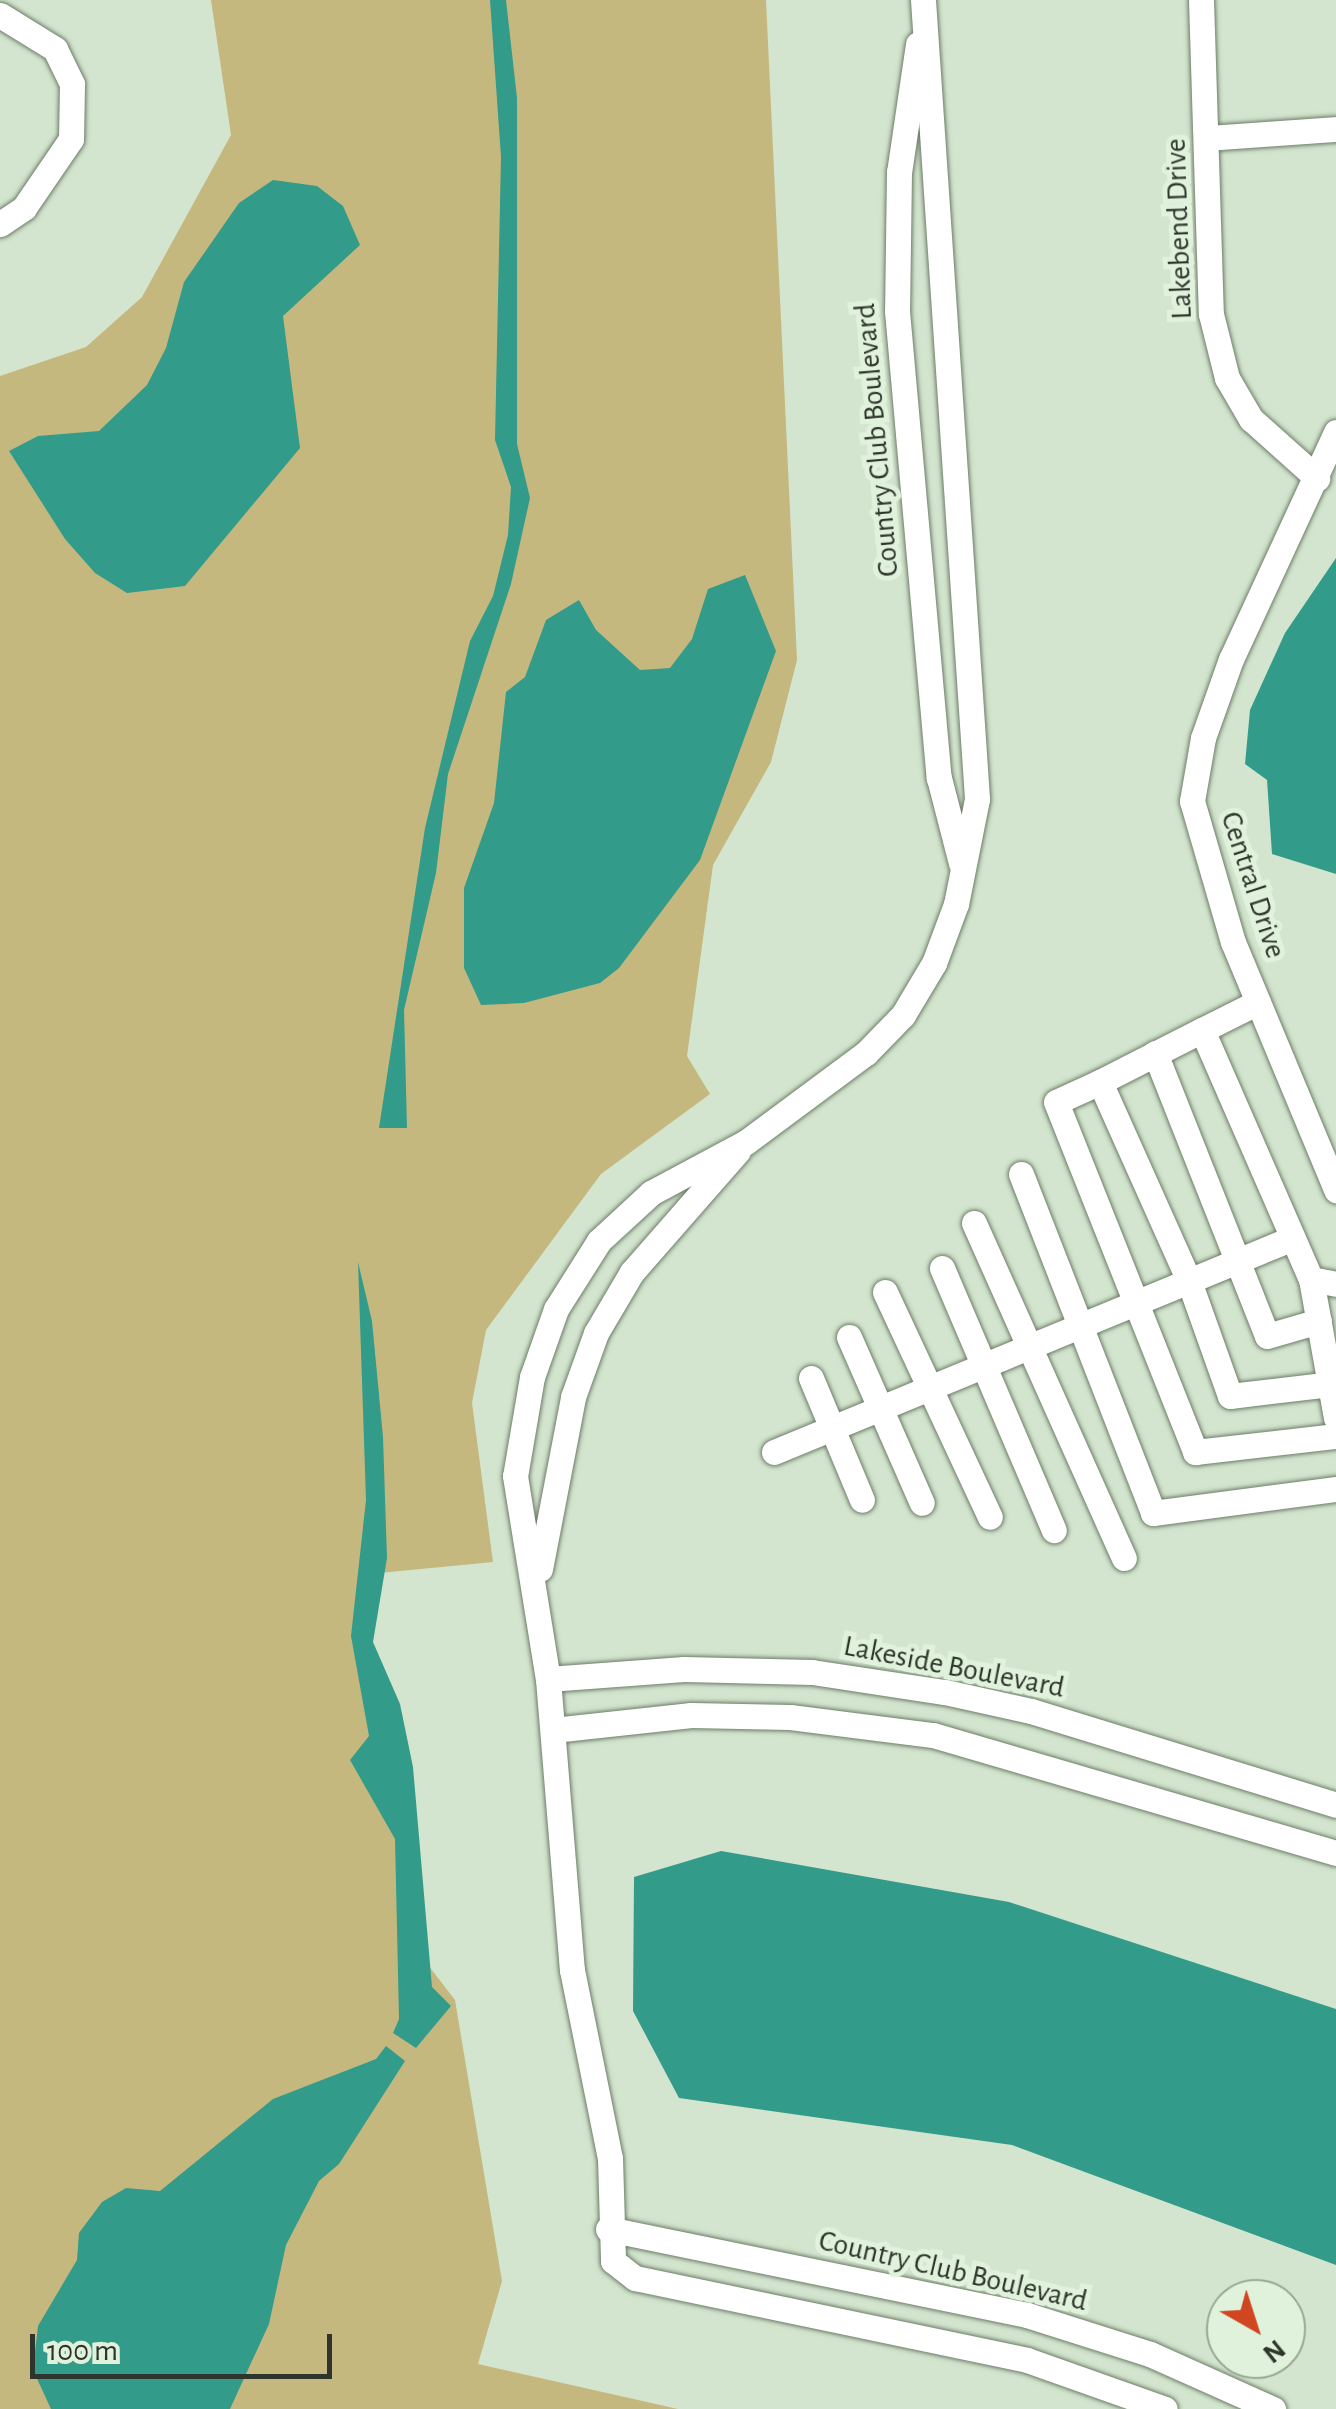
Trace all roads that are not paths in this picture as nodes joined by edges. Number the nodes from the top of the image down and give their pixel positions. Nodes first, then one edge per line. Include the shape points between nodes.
1 (1201, 0) edge
2 (923, 2) edge
3 (0, 15) edge
4 (1336, 128) edge
5 (1207, 138) junction
6 (0, 224) edge
7 (1336, 432) edge
8 (1317, 478) junction
9 (962, 868) junction
10 (1258, 1002) junction
11 (1202, 1030) junction
12 (1155, 1054) junction
13 (1100, 1082) junction
14 (746, 1142) junction
15 (1021, 1174) dead end
16 (1336, 1190) edge
17 (974, 1223) dead end
18 (1293, 1238) junction
19 (1235, 1262) junction
20 (942, 1268) dead end
21 (1189, 1281) junction
22 (1324, 1281) edge
23 (886, 1292) dead end
24 (1136, 1303) junction
25 (1318, 1321) junction
26 (1084, 1324) junction
27 (849, 1337) dead end
28 (1026, 1348) junction
29 (980, 1368) junction
30 (810, 1378) dead end
31 (1330, 1384) junction
32 (928, 1389) junction
33 (880, 1409) junction
34 (1336, 1418) edge
35 (830, 1429) junction
36 (1336, 1436) edge
37 (774, 1452) dead end
38 (1336, 1489) edge
39 (862, 1500) dead end
40 (922, 1503) dead end
41 (990, 1517) dead end
42 (1054, 1530) dead end
43 (1124, 1558) dead end
44 (537, 1589) junction
45 (548, 1678) junction
46 (945, 1692) junction
47 (553, 1730) junction
48 (933, 1735) junction
49 (1265, 1783) junction
50 (1336, 1805) edge
51 (1252, 1828) junction
52 (1336, 1853) edge
53 (608, 2229) junction
54 (1150, 2354) junction
55 (1132, 2396) junction
56 (1165, 2409) edge
57 (1272, 2409) edge

1 - 5 street, Lakebend Drive
2 - 9 street, Country Club Boulevard via 978,799
2 - 9 street, Country Club Boulevard via 899,172 896,311 938,778
3 - 6 street via 55,49 72,84 71,139 24,208
4 - 5 street
5 - 8 street, Lakebend Drive via 1211,314 1227,378 1251,418
7 - 8 street, Central Drive
8 - 10 street, Central Drive via 1231,659 1203,738 1192,800
9 - 14 street, Country Club Boulevard via 934,963 903,1015 866,1052
10 - 11 street
10 - 16 street, Central Drive
11 - 12 street
11 - 18 street
12 - 13 street
12 - 19 street
13 - 21 street
13 - 24 street via 1056,1102
14 - 44 street, Country Club Boulevard via 632,1272 596,1332 572,1397
14 - 44 street, Country Club Boulevard via 652,1193 599,1241 556,1309 532,1377 515,1476
15 - 26 street
17 - 28 street
18 - 19 street
18 - 22 street
19 - 21 street
19 - 25 street via 1267,1336
20 - 29 street
21 - 24 street
21 - 31 street via 1230,1396
22 - 25 street
23 - 32 street
24 - 26 street
24 - 36 street via 1195,1452
25 - 31 street
26 - 28 street
26 - 38 street via 1153,1513
27 - 33 street
28 - 29 street
28 - 43 street
29 - 32 street
29 - 42 street
30 - 35 street
31 - 34 street
32 - 33 street
32 - 41 street
33 - 35 street
33 - 40 street
35 - 37 street
35 - 39 street
44 - 45 street, Country Club Boulevard
45 - 46 street, Lakeside Boulevard via 684,1669 812,1672
45 - 47 street, Country Club Boulevard
46 - 48 street
46 - 49 street, Lakeside Boulevard via 1031,1711
47 - 48 street via 691,1715 790,1716
47 - 53 street, Country Club Boulevard via 572,1970 610,2158
48 - 51 street
49 - 50 street, Lakeside Boulevard
49 - 51 street
51 - 52 street
53 - 54 street, Country Club Boulevard via 1027,2315
53 - 55 street, Country Club Boulevard via 613,2261 635,2278 1027,2360
54 - 55 street
54 - 57 street, Country Club Boulevard
55 - 56 street, Country Club Boulevard

